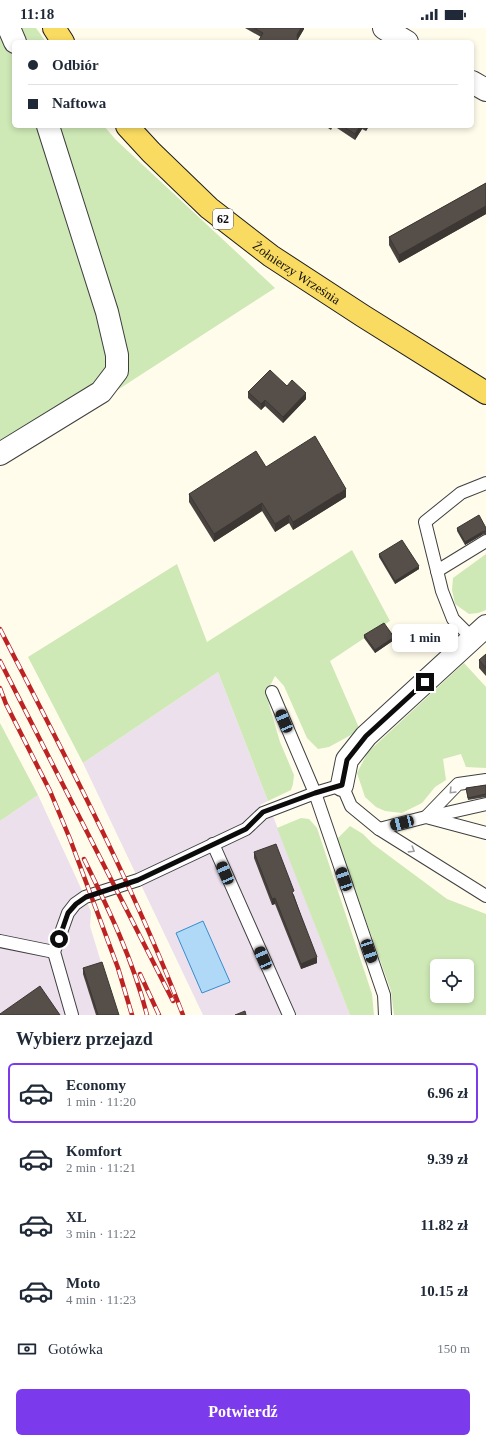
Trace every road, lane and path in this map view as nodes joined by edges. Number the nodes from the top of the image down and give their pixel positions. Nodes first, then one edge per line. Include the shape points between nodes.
1 (9, 28) edge
2 (54, 28) edge
3 (384, 28) edge
4 (14, 40) edge
5 (62, 40) edge
6 (404, 40) edge
7 (474, 83) edge
8 (486, 90) edge
9 (49, 128) edge
10 (130, 128) edge
11 (486, 394) edge
12 (0, 454) edge
13 (486, 483) edge
14 (486, 541) edge
15 (437, 571) junction
16 (479, 632) edge
17 (272, 692) dead end
18 (486, 780) edge
19 (342, 785) junction
20 (315, 793) junction
21 (486, 804) edge
22 (426, 817) junction
23 (379, 829) junction
24 (486, 833) edge
25 (212, 844) junction
26 (486, 896) edge
27 (0, 942) edge
28 (54, 952) junction
29 (72, 1015) edge
30 (289, 1015) edge
31 (385, 1015) edge

1 - 4 street
2 - 5 main road
3 - 6 street
7 - 8 street
9 - 12 street via 107,312 117,355 117,371 102,392
10 - 11 main road, Żołnierzy Września / 62 via 209,208 271,256
13 - 15 lane via 461,493 426,522
14 - 15 lane
15 - 16 lane via 453,620
16 - 19 street via 366,736 347,760
17 - 20 lane
18 -> 22 lane via 458,784
19 - 20 lane
19 - 23 lane via 351,806
20 - 25 lane via 263,812 246,829
20 - 31 lane via 384,994
21 - 22 lane
22 - 23 lane
22 - 24 lane
23 -> 26 lane
25 - 28 lane via 138,880 86,897 68,913
25 - 30 lane
27 - 28 lane
28 - 29 lane

